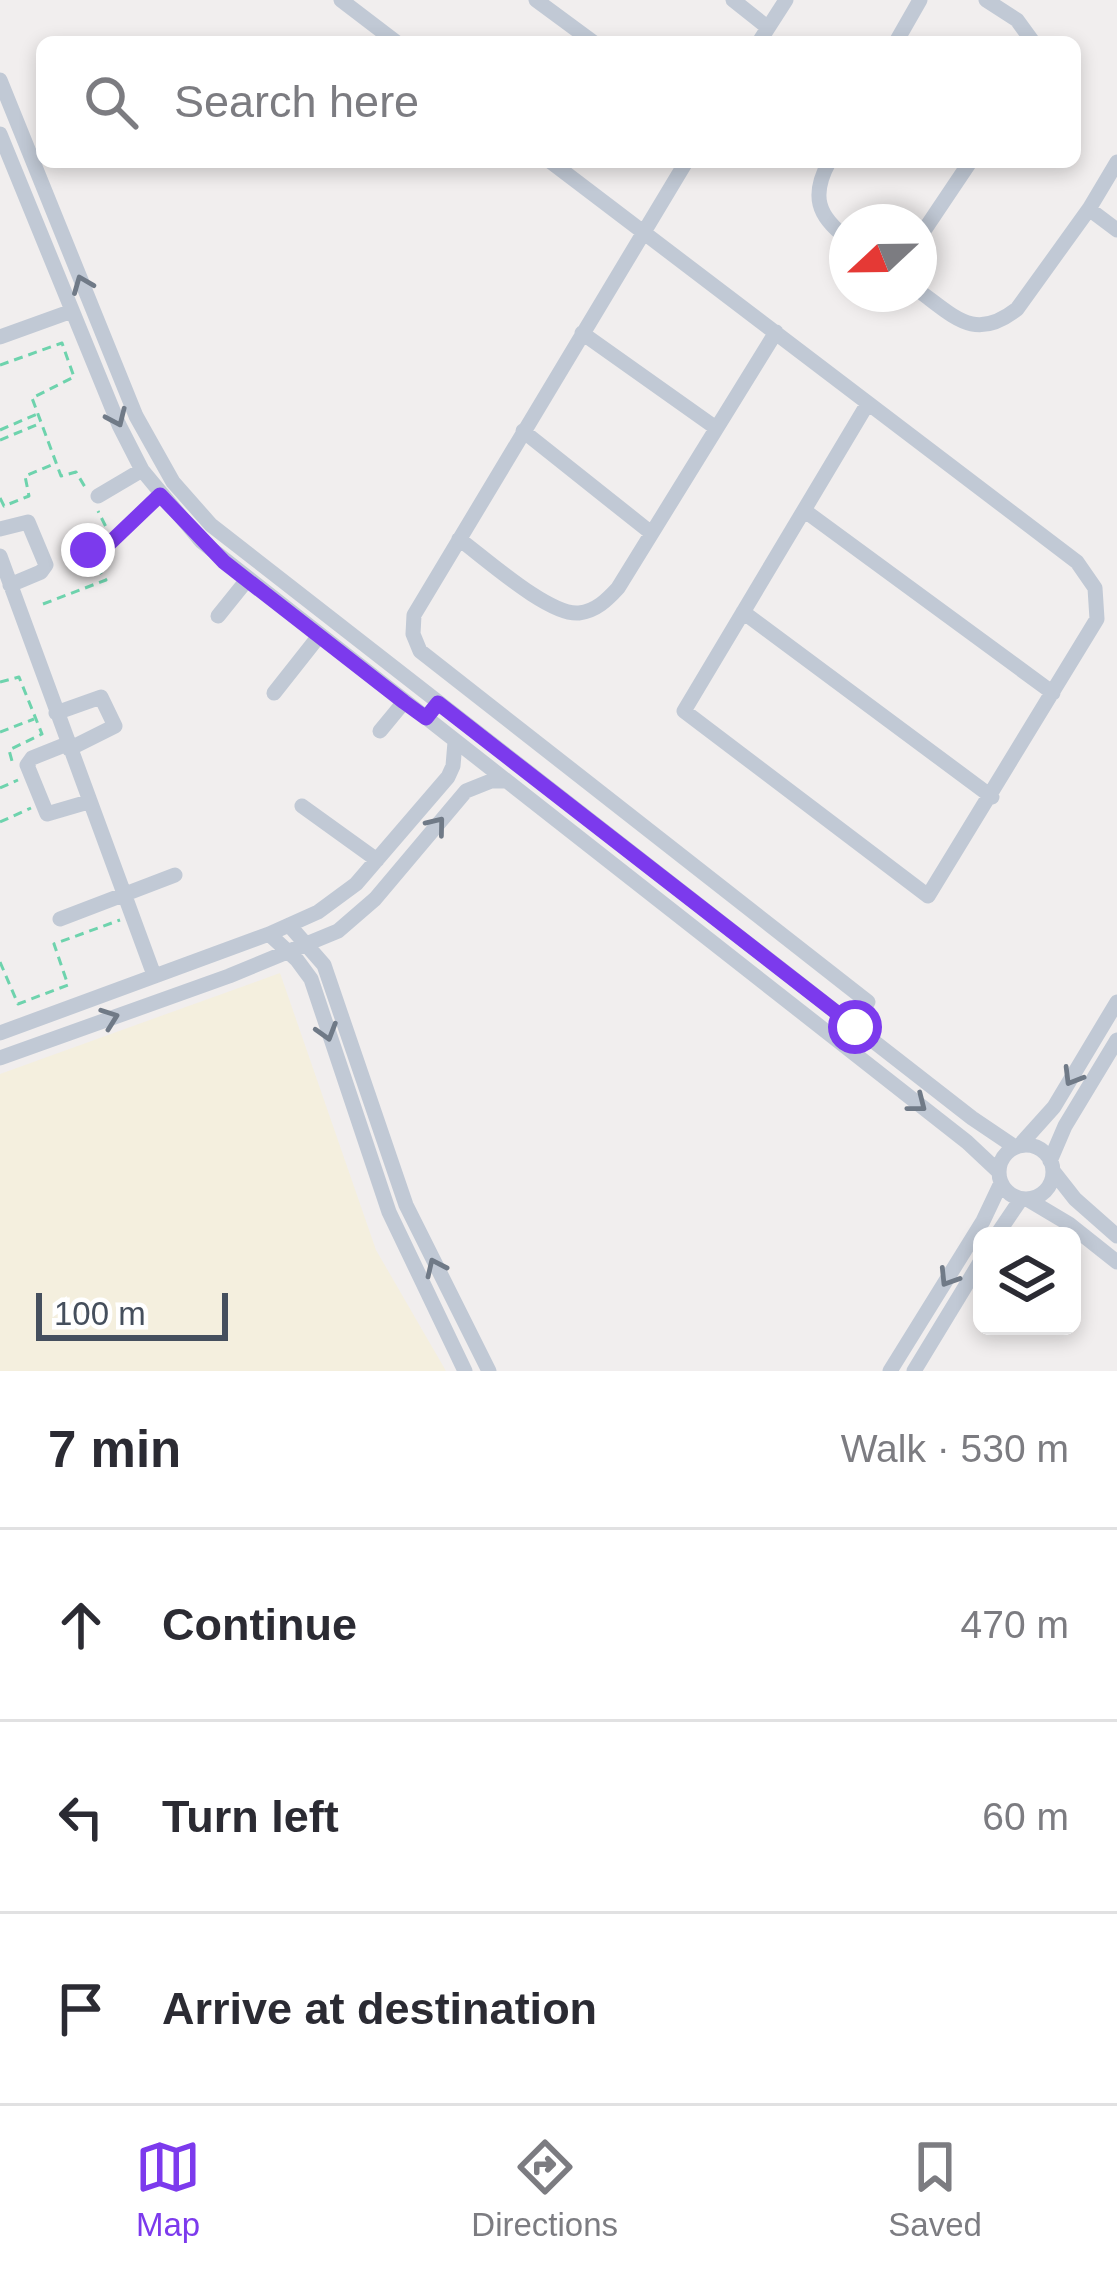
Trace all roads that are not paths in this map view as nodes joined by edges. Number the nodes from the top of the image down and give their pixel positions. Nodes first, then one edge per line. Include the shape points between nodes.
1 (341, 0) edge
2 (536, 0) edge
3 (733, 0) edge
4 (786, 0) edge
5 (920, 0) edge
6 (986, 0) edge
7 (763, 35) edge
8 (388, 36) edge
9 (585, 36) edge
10 (899, 36) edge
11 (1029, 36) edge
12 (0, 80) edge
13 (2, 144) edge
14 (1117, 162) edge
15 (559, 168) edge
16 (682, 168) edge
17 (826, 168) edge
18 (966, 168) edge
19 (1089, 209) junction
20 (937, 211) edge
21 (829, 225) edge
22 (58, 226) junction
23 (1117, 230) edge
24 (40, 232) junction
25 (642, 232) junction
26 (937, 304) edge
27 (72, 311) junction
28 (776, 332) junction
29 (582, 333) junction
30 (0, 337) edge
31 (116, 370) junction
32 (99, 375) junction
33 (868, 403) junction
34 (716, 428) junction
35 (524, 431) junction
36 (142, 470) junction
37 (98, 496) dead end
38 (805, 511) junction
39 (0, 530) edge
40 (650, 532) junction
41 (459, 539) junction
42 (0, 556) edge
43 (248, 580) junction
44 (10, 585) junction
45 (743, 612) junction
46 (218, 616) dead end
47 (319, 636) junction
48 (274, 693) dead end
49 (1053, 693) junction
50 (404, 702) junction
51 (438, 703) junction
52 (491, 707) junction
53 (56, 713) junction
54 (426, 718) junction
55 (472, 729) junction
56 (380, 731) dead end
57 (455, 742) junction
58 (68, 746) junction
59 (506, 782) junction
60 (556, 793) junction
61 (992, 796) junction
62 (88, 802) junction
63 (302, 806) dead end
64 (543, 811) junction
65 (377, 860) junction
66 (175, 875) dead end
67 (123, 895) junction
68 (60, 919) dead end
69 (289, 926) junction
70 (269, 934) junction
71 (309, 944) junction
72 (289, 952) junction
73 (154, 976) junction
74 (868, 1002) dead end
75 (1117, 1003) edge
76 (0, 1033) edge
77 (1117, 1040) edge
78 (0, 1058) edge
79 (1017, 1147) junction
80 (1051, 1166) junction
81 (1000, 1177) junction
82 (1024, 1199) junction
83 (1003, 1227) edge
84 (1117, 1236) edge
85 (1117, 1262) edge
86 (973, 1273) edge
87 (465, 1371) edge
88 (489, 1371) edge
89 (890, 1371) edge
90 (914, 1371) edge

1 - 8 street
2 - 9 street
3 - 7 street
4 - 7 street
5 - 10 street
6 - 11 street
12 - 22 street
13 - 24 street
14 - 19 street
15 - 25 street
16 - 25 street
17 - 21 street via 817,205
18 - 20 street
19 - 23 street
19 - 26 street via 1001,321 963,323
22 - 24 street
31 -> 22 street
24 - 27 street
25 - 28 street
25 - 29 street
27 - 30 street
27 - 32 street
28 - 33 street
28 - 34 street
29 - 34 street
29 - 35 street
31 - 32 street
31 - 51 street via 158,457 211,525
32 -> 36 street
33 - 38 street
33 - 49 street via 1088,574 1097,619
34 - 40 street
35 - 40 street
35 - 41 street
36 - 37 street
36 - 43 street via 201,542
38 - 45 street
38 - 49 street
39 - 44 street via 28,522 46,565
40 - 41 street via 618,588 575,614 555,609
41 - 52 street via 413,615 413,634 420,651
42 - 44 street
43 - 46 street
43 - 47 street
44 - 53 street
45 - 61 street
45 - 61 street via 684,710 928,896
47 - 48 street
47 - 50 street
49 - 61 street
50 - 54 street
50 - 56 street
51 - 54 street
51 - 55 street
52 - 55 street
52 - 74 street
53 - 58 street
53 - 58 street via 101,698 115,726
54 - 57 street
55 - 60 street
57 - 59 street
57 - 65 street via 448,777
58 - 62 street
58 - 62 street via 27,765 47,814
59 - 64 street
71 -> 59 street via 362,911 466,791
60 - 64 street
60 - 79 street
62 - 67 street
63 - 65 street
64 -> 81 street via 967,1142
65 - 69 street via 344,894
66 - 67 street
67 - 68 street
67 - 73 street
69 - 70 street
69 - 71 street
70 - 72 street
70 - 73 street
71 - 72 street
88 -> 71 street via 406,1205 324,965
78 -> 72 street
72 -> 87 street via 310,979 389,1212
73 - 76 street
75 -> 79 street via 1054,1107
77 - 80 street via 1065,1126
79 - 80 street via 1034,1146
79 - 81 street via 1003,1157
80 - 82 street via 1048,1187
80 - 84 street
81 - 82 street
81 -> 89 street via 982,1221
82 - 83 street
82 - 85 street
86 - 90 street

